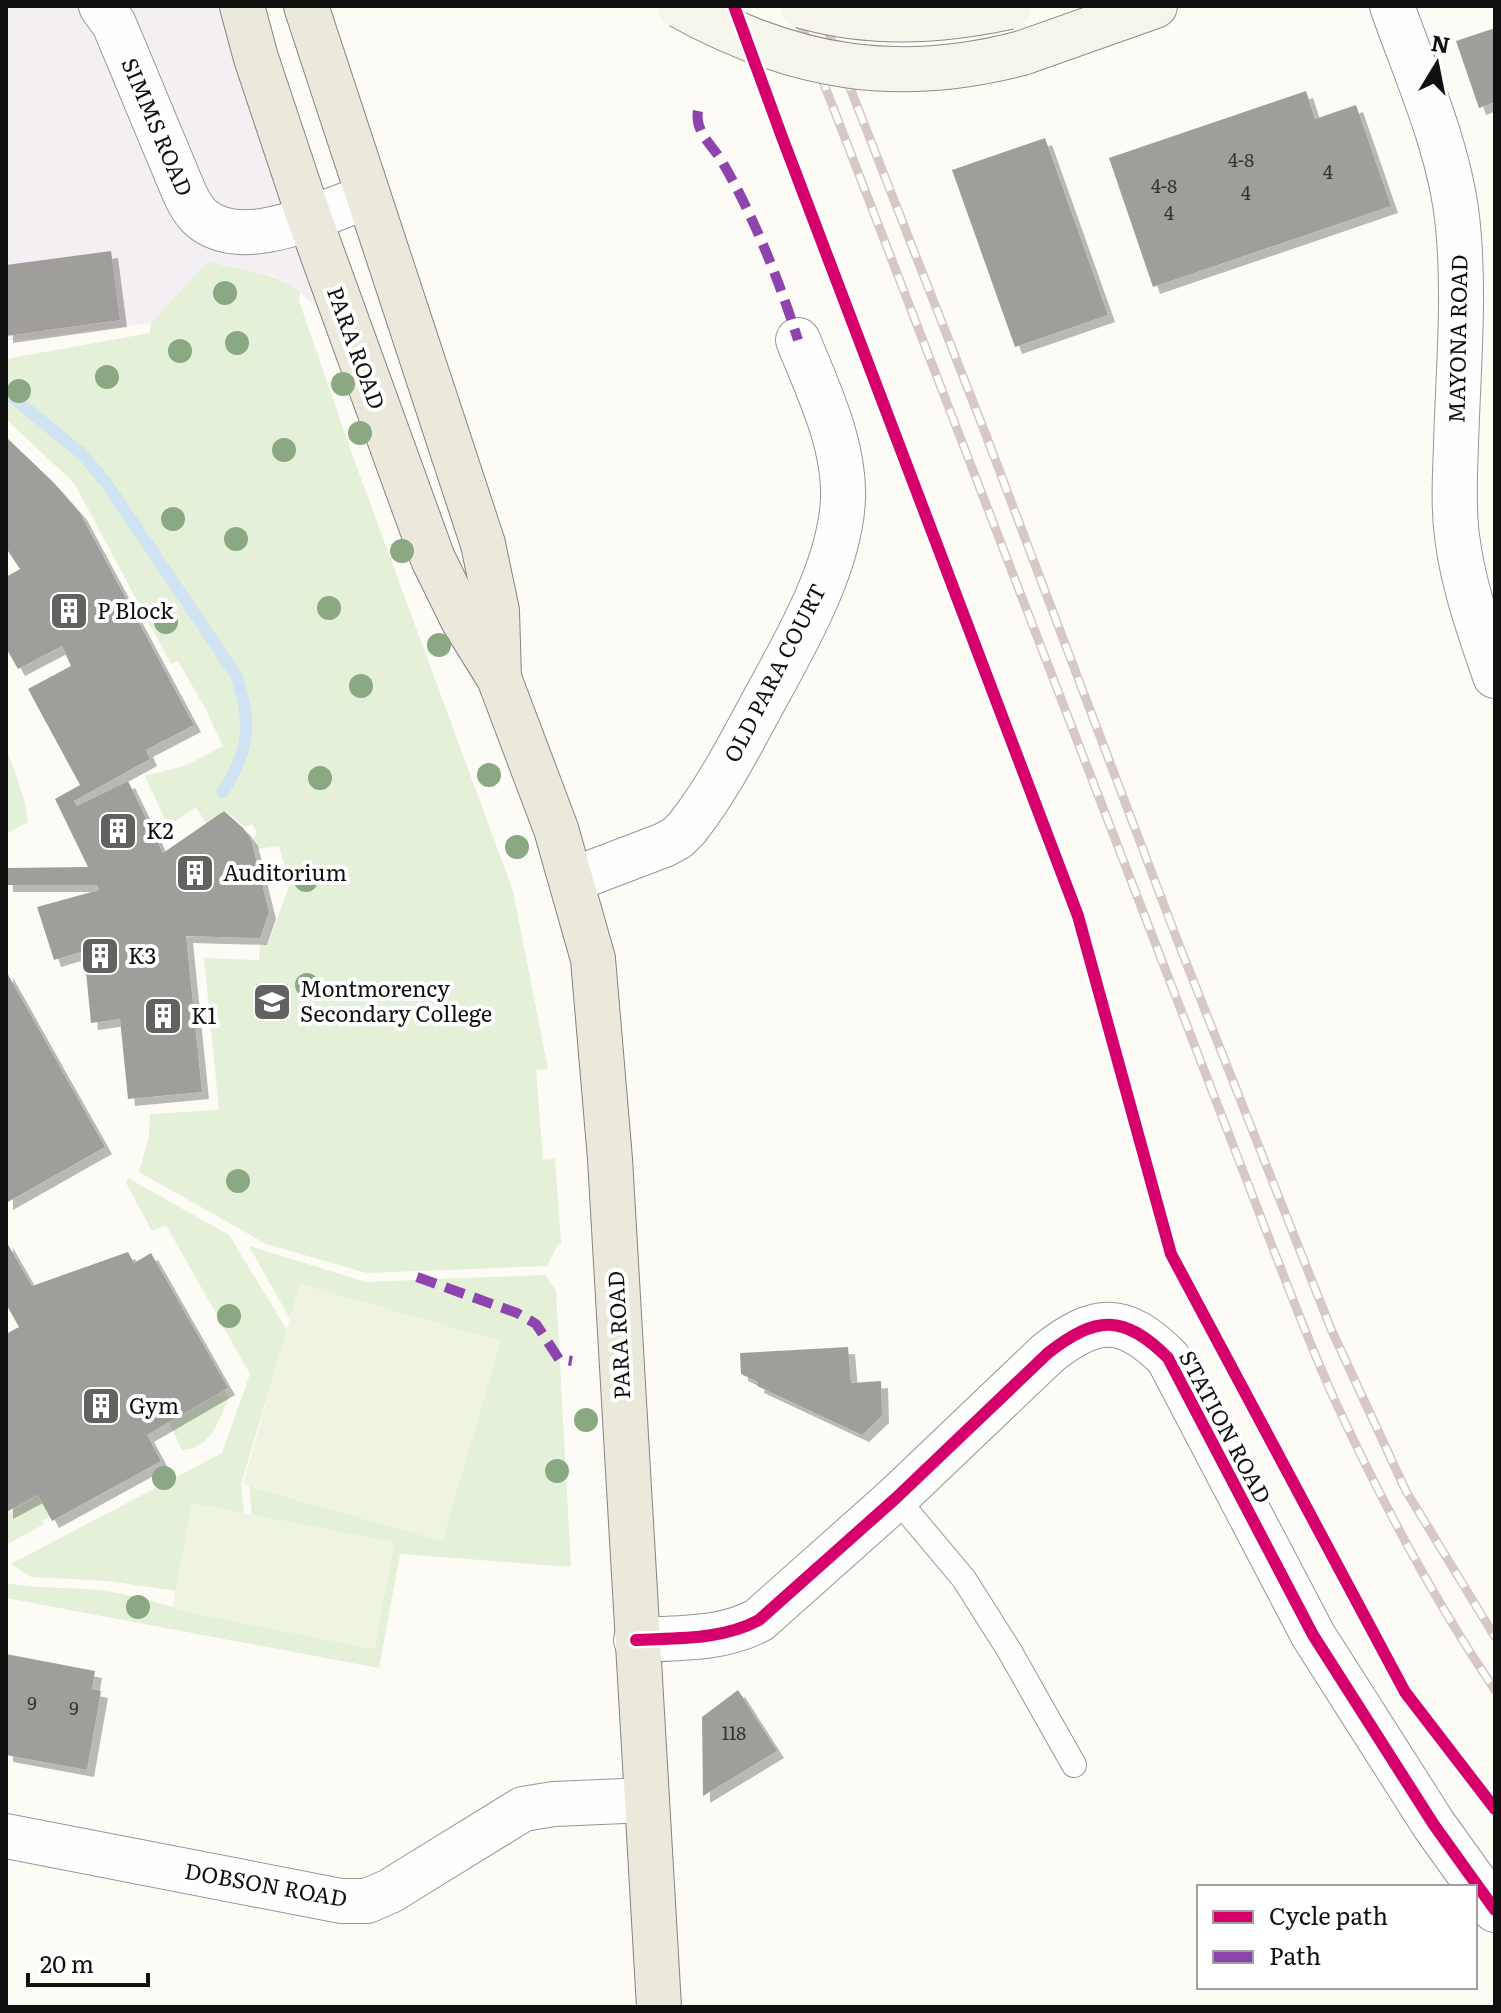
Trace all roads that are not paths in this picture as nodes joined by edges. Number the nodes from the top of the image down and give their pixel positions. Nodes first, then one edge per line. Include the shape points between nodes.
1 (101, 6) edge
2 (242, 6) edge
3 (306, 6) edge
4 (680, 6) edge
5 (802, 6) edge
6 (1155, 6) edge
7 (1392, 6) edge
8 (1011, 7) edge
9 (367, 197) junction
10 (309, 217) junction
11 (798, 340) dead end
12 (1495, 676) edge
13 (499, 678) junction
14 (572, 880) junction
15 (896, 1498) junction
16 (636, 1640) junction
17 (1074, 1765) dead end
18 (647, 1800) junction
19 (6, 1836) edge
20 (1495, 1910) edge
21 (659, 2007) edge

1 - 10 street, SIMMS ROAD via 114,24 199,217 228,232 247,233
2 - 10 main road, PARA ROAD
3 - 9 main road, PARA ROAD
4 - 6 main road, bridge via 768,48 864,68 991,61
5 - 8 main road, bridge via 841,16 897,20
7 - 12 street, MAYONA ROAD via 1453,189 1460,269 1456,532 1464,586
9 - 10 street, SIMMS ROAD
9 - 13 main road, PARA ROAD via 483,544 497,611
10 - 13 main road, PARA ROAD via 433,559
11 - 14 street, OLD PARA COURT via 826,412 841,473 840,521 825,573 782,669 687,828 664,845
13 - 14 main road, PARA ROAD
14 - 16 main road, PARA ROAD via 593,959 609,1146
15 - 16 street, STATION ROAD via 745,1628
15 - 17 lane via 964,1579
15 - 20 street, STATION ROAD via 1072,1334 1099,1325 1123,1325 1147,1337 1168,1358 1313,1635
16 - 18 main road, PARA ROAD
18 - 19 street, DOBSON ROAD via 523,1809 367,1901 341,1901
18 - 21 main road, PARA ROAD

